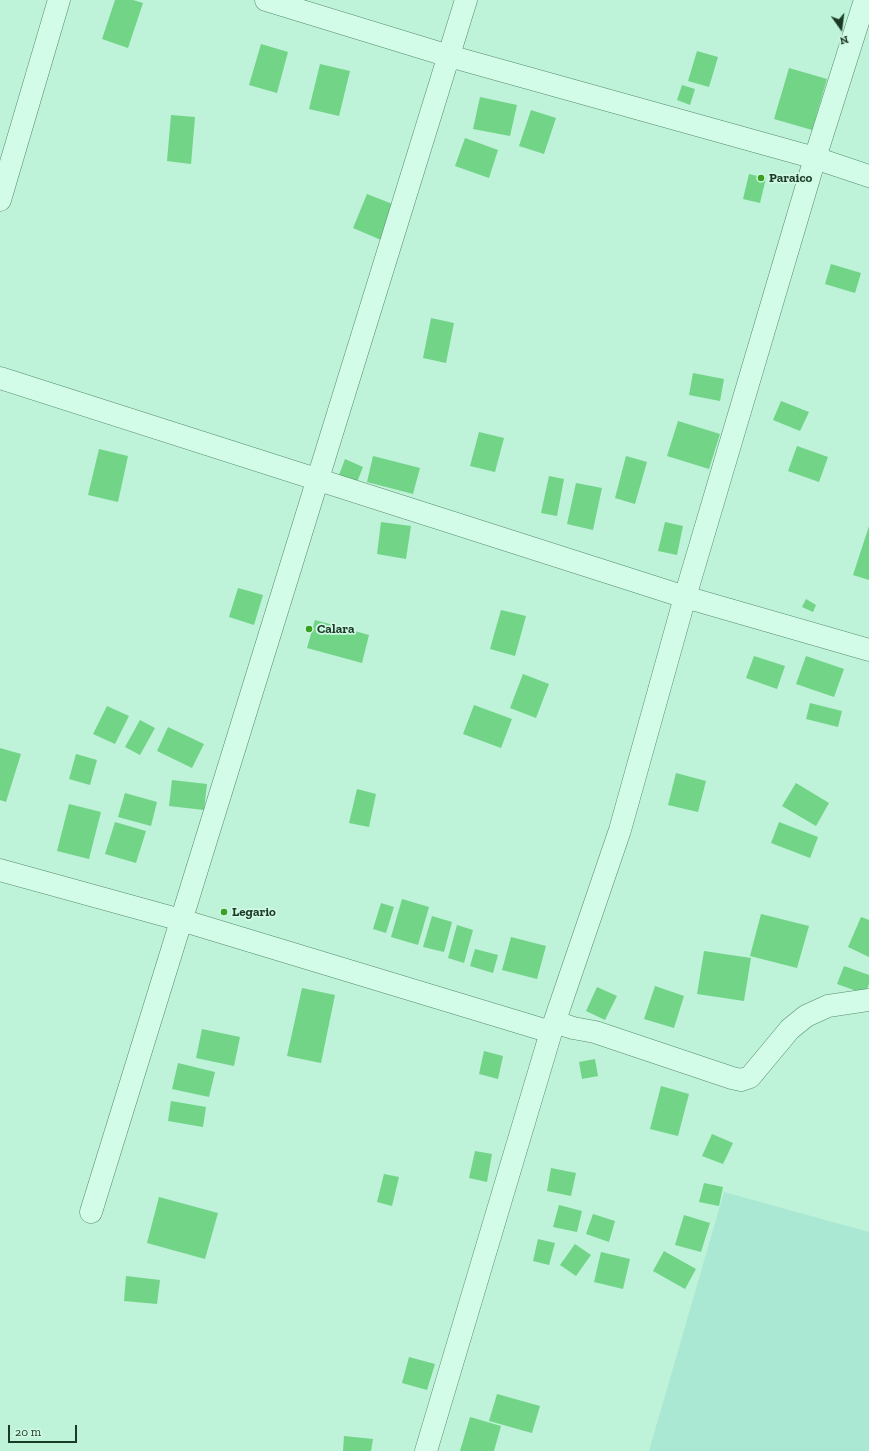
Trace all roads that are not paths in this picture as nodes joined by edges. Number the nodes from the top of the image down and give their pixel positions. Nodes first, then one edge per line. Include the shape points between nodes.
1 (59, 0) edge
2 (266, 0) edge
3 (466, 0) edge
4 (865, 0) edge
5 (449, 56) junction
6 (815, 158) junction
7 (869, 176) edge
8 (0, 200) edge
9 (0, 378) edge
10 (317, 478) junction
11 (685, 597) junction
12 (869, 650) edge
13 (0, 870) edge
14 (181, 920) junction
15 (869, 1000) edge
16 (553, 1027) junction
17 (91, 1212) dead end
18 (426, 1451) edge

1 - 8 street
2 - 5 street
3 - 5 street
4 - 6 street
5 - 6 street
5 - 10 street
6 - 7 street
6 - 11 street
9 - 10 street
10 - 11 street
10 - 14 street
11 - 12 street
11 - 16 street via 620,830
13 - 14 street
14 - 16 street
14 - 17 street
15 - 16 street via 828,1006 806,1016 790,1029 758,1070 750,1077 740,1080 595,1032
16 - 18 street

